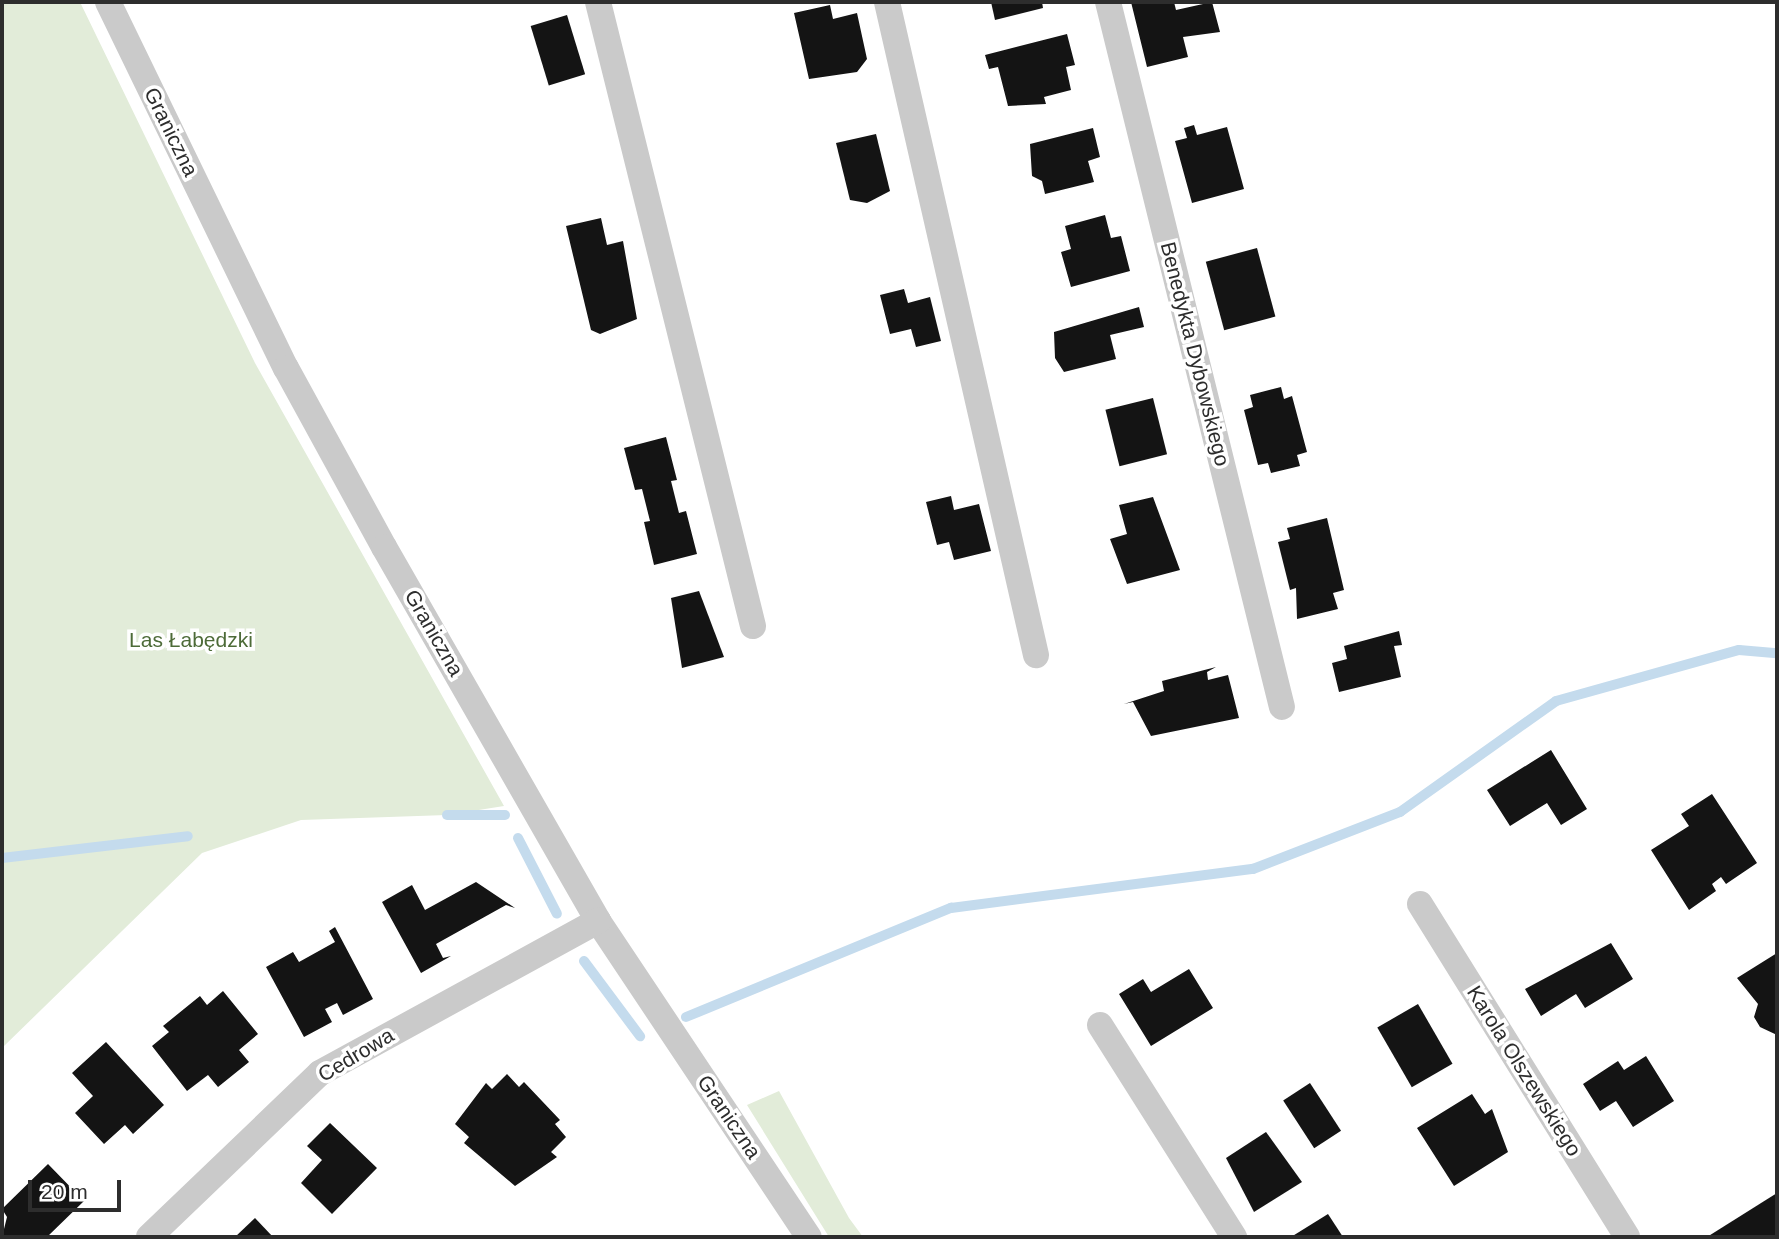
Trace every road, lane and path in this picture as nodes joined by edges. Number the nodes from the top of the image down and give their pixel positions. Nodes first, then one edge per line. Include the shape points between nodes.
1 (108, 2) edge
2 (598, 2) edge
3 (887, 2) edge
4 (1108, 2) edge
5 (754, 626) dead end
6 (1036, 655) dead end
7 (1282, 707) dead end
8 (1420, 904) dead end
9 (597, 921) junction
10 (1100, 1026) dead end
11 (149, 1237) edge
12 (809, 1237) edge
13 (1234, 1237) edge
14 (1627, 1237) edge

1 - 9 street, Graniczna via 292,380
2 - 5 street
3 - 6 street
4 - 7 street, Benedykta Dybowskiego
8 - 14 street, Karola Olszewskiego
9 - 11 street, Cedrowa via 320,1073
9 - 12 street, Graniczna
10 - 13 street

